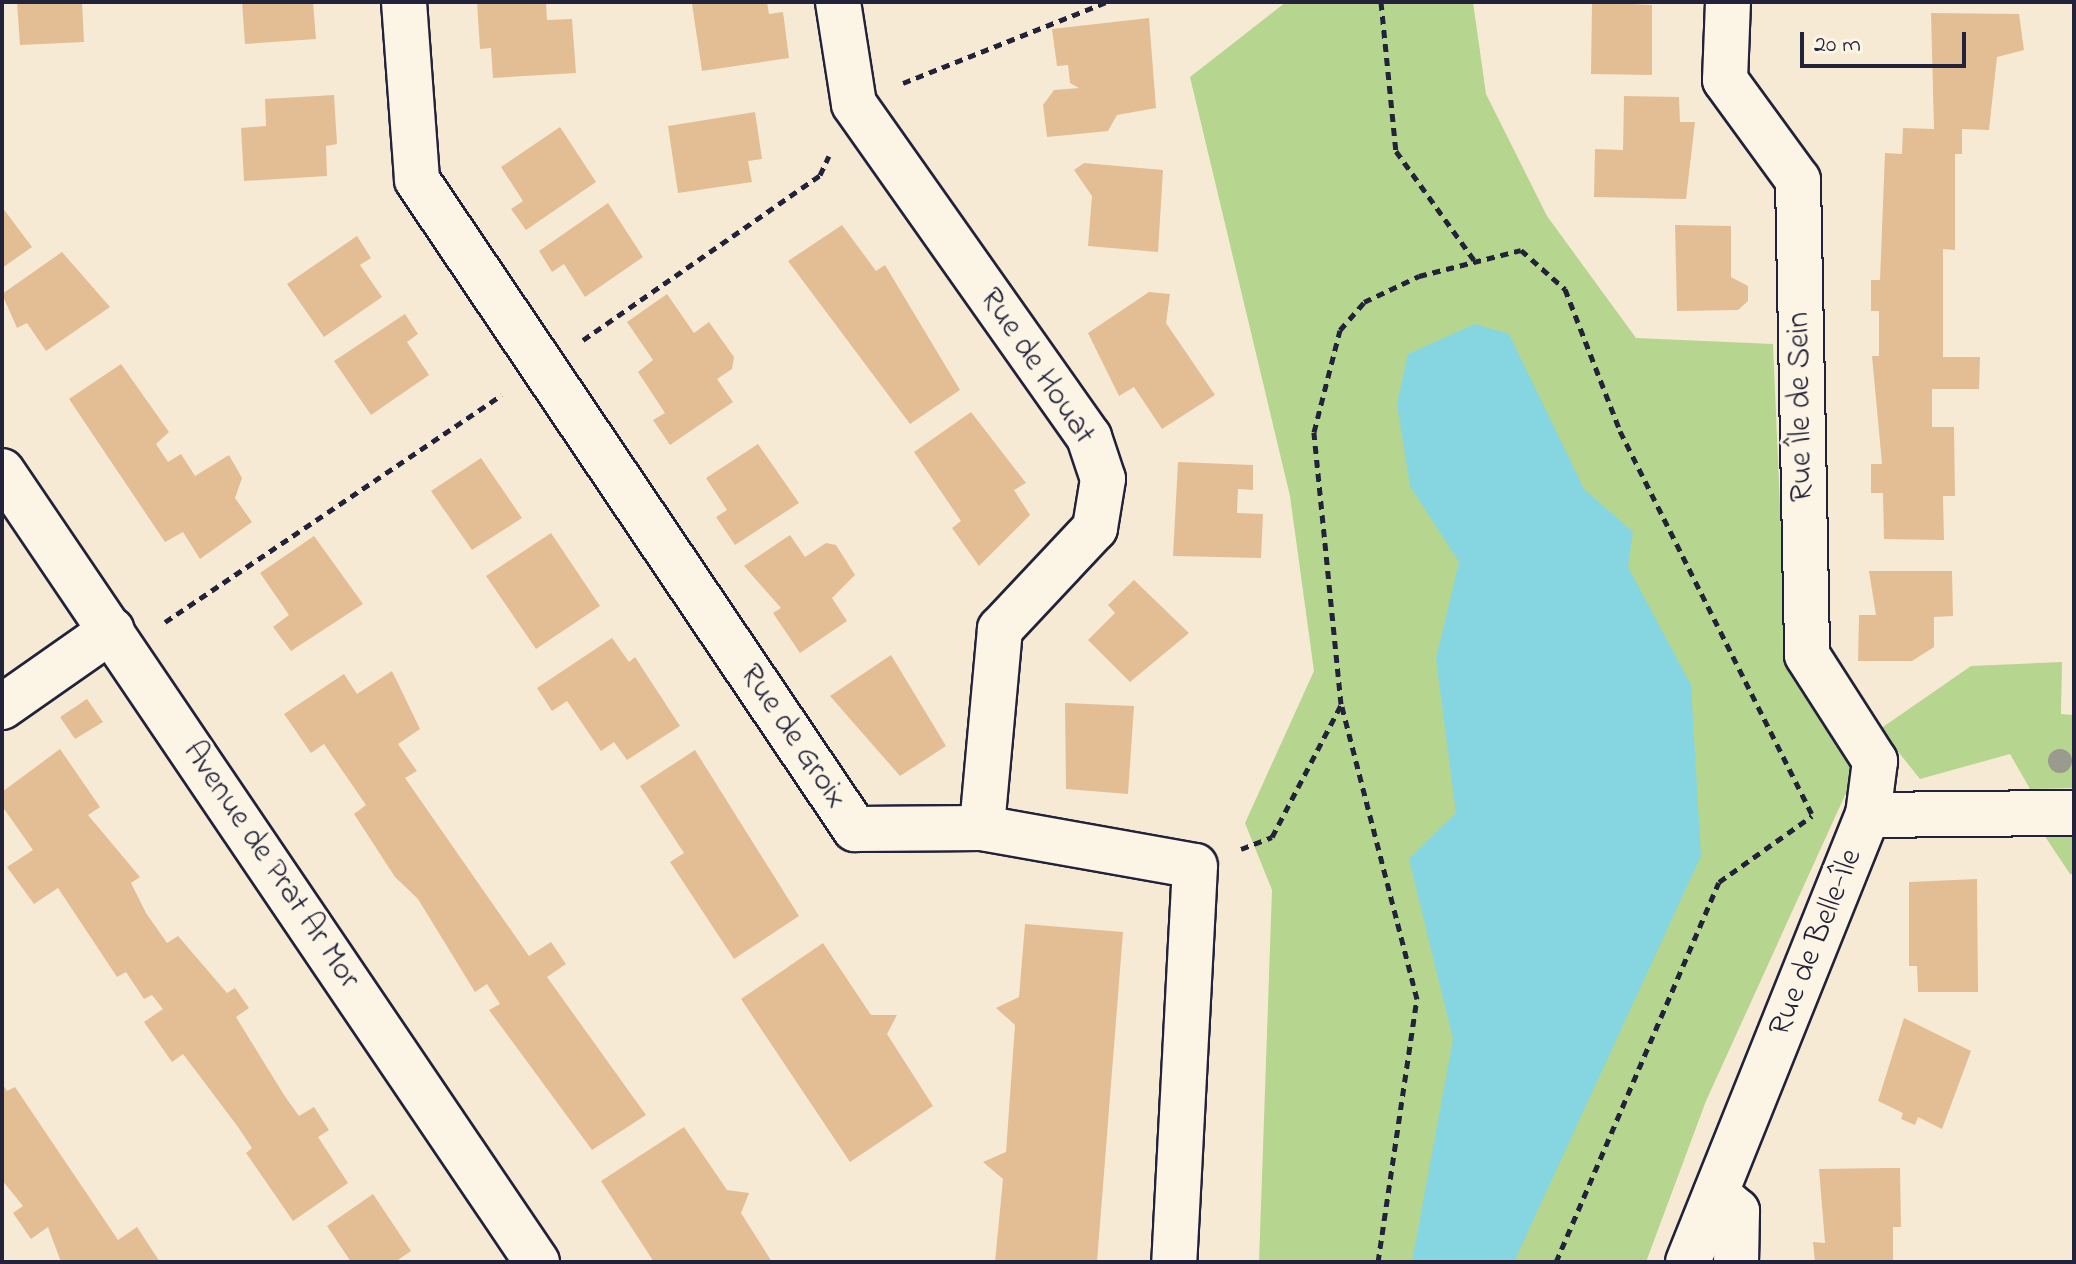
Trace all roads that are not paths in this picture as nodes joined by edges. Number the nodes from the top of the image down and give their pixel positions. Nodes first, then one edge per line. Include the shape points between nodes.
1 (404, 2) edge
2 (838, 2) edge
3 (1728, 2) edge
4 (2, 471) edge
5 (118, 640) junction
6 (2, 707) edge
7 (2074, 813) edge
8 (1868, 815) junction
9 (982, 828) junction
10 (1716, 1193) junction
11 (537, 1262) edge
12 (1174, 1262) edge
13 (1688, 1262) edge
14 (1736, 1262) edge

1 - 9 street, Rue de Groix via 417,180 855,829
2 - 9 street, Rue de Houat via 854,104 1089,437 1103,479 1095,528 1000,629
3 - 8 street, Rue Île de Sein via 1725,80 1798,180 1807,655 1875,761
4 - 5 street, Avenue de Prat Ar Mor
5 - 6 street
5 - 11 street, Avenue de Prat Ar Mor
7 - 8 street, Rue de Belle-Île
8 - 10 street, Rue de Belle-Île
9 - 12 street, Rue de Groix via 1195,866
10 - 13 street, Rue de Belle-Île
10 - 14 street via 1737,1211

